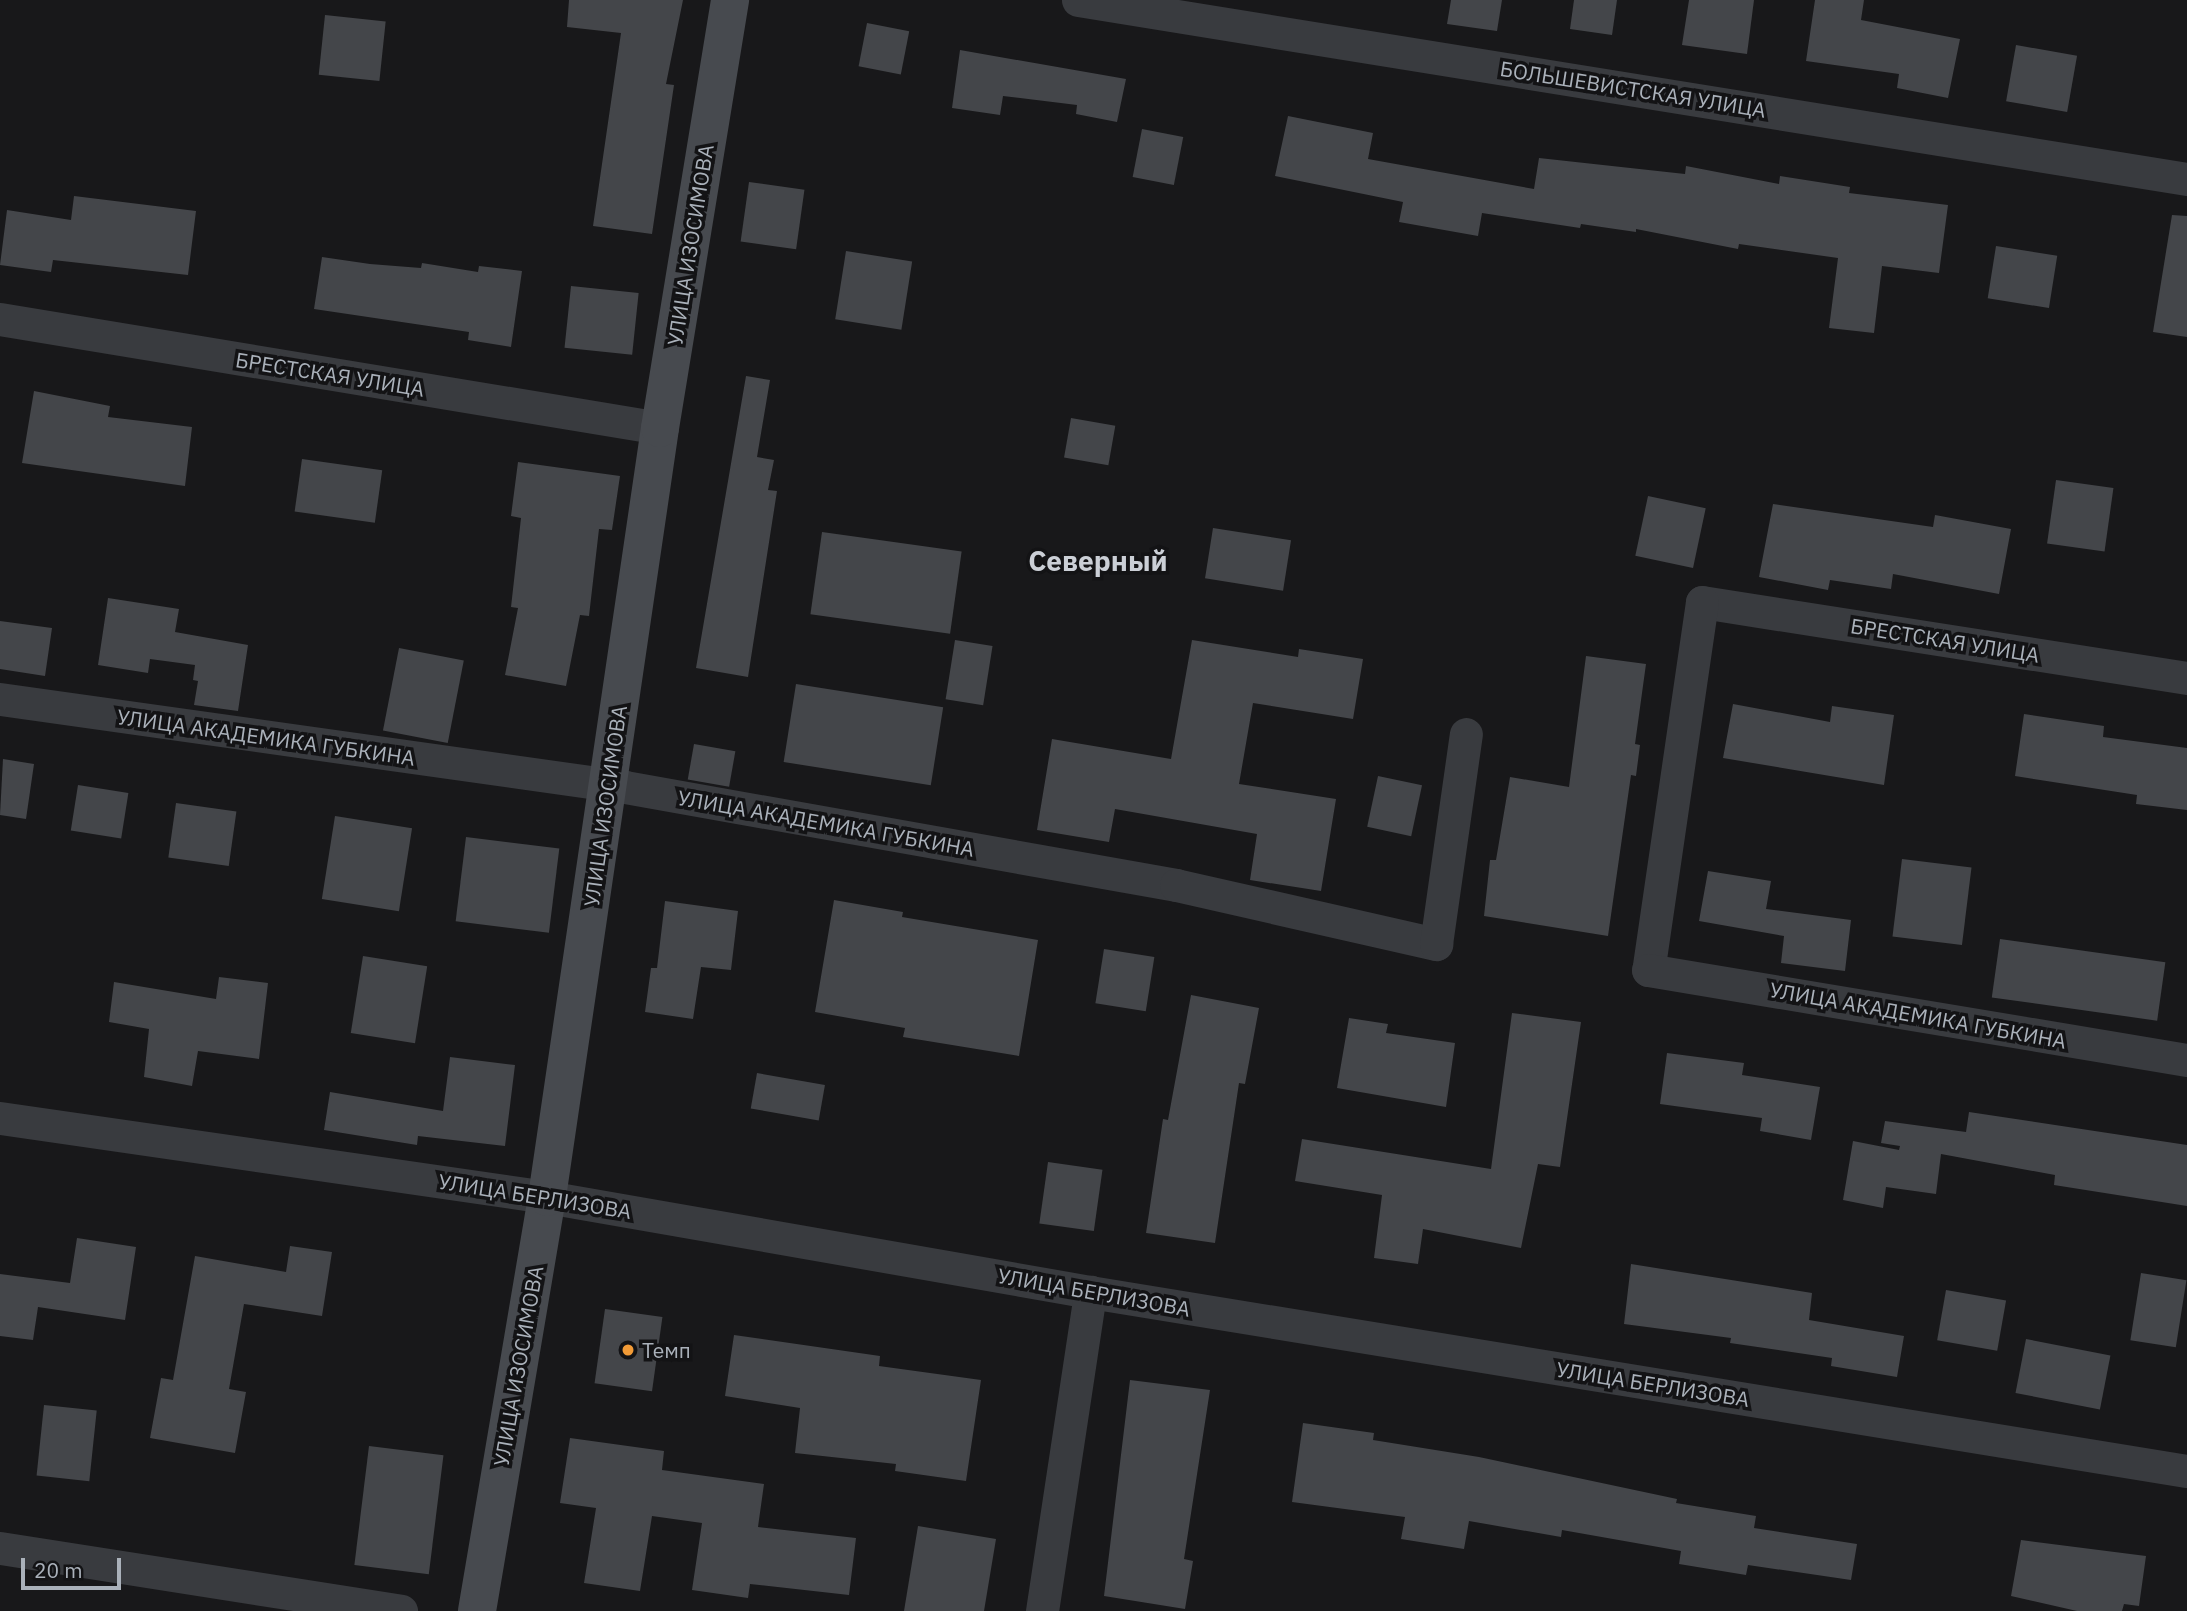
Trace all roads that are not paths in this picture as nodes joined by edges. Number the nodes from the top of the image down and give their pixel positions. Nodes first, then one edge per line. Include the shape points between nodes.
1 (730, 0) edge
2 (1078, 0) edge
3 (2187, 179) edge
4 (0, 319) edge
5 (660, 428) junction
6 (2187, 678) edge
7 (0, 699) edge
8 (1466, 734) dead end
9 (607, 786) junction
10 (1648, 970) joint
11 (2187, 1060) edge
12 (0, 1118) edge
13 (547, 1196) junction
14 (1090, 1292) junction
15 (2187, 1471) edge
16 (0, 1548) edge
17 (401, 1611) edge
18 (477, 1611) edge
19 (1042, 1611) edge

1 - 5 street, УЛИЦА ИЗОСИМОВА
2 - 3 street, БОЛЬШЕВИСТСКАЯ УЛИЦА
4 - 5 street, БРЕСТСКАЯ УЛИЦА
5 - 9 street, УЛИЦА ИЗОСИМОВА
6 - 10 street, БРЕСТСКАЯ УЛИЦА via 1702,602
7 - 9 street, УЛИЦА АКАДЕМИКА ГУБКИНА
8 - 9 street, УЛИЦА АКАДЕМИКА ГУБКИНА via 1436,944 1176,885
9 - 13 street, УЛИЦА ИЗОСИМОВА
10 - 11 street, УЛИЦА АКАДЕМИКА ГУБКИНА
12 - 13 street, УЛИЦА БЕРЛИЗОВА
13 - 14 street, УЛИЦА БЕРЛИЗОВА
13 - 18 street, УЛИЦА ИЗОСИМОВА
14 - 15 street, УЛИЦА БЕРЛИЗОВА
14 - 19 street
16 - 17 street

